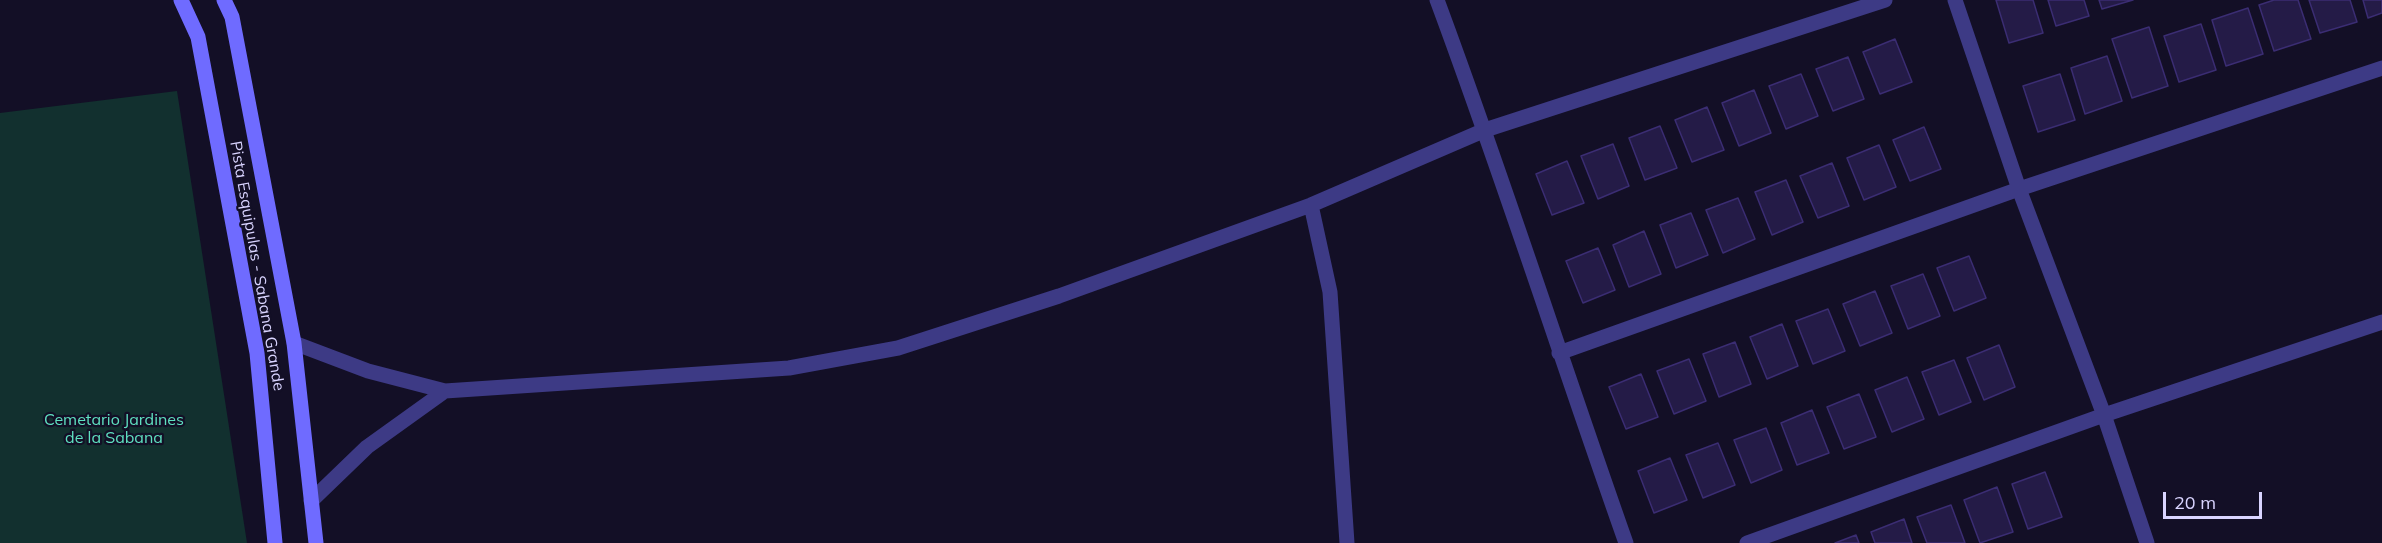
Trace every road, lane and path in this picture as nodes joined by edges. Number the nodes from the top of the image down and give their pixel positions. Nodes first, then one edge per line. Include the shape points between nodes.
1 (181, 0) edge
2 (224, 0) edge
3 (1437, 0) edge
4 (1886, 0) edge
5 (1955, 0) edge
6 (2382, 68) edge
7 (1485, 130) junction
8 (2019, 189) junction
9 (1311, 205) junction
10 (2382, 322) edge
11 (294, 343) junction
12 (1559, 353) junction
13 (445, 392) junction
14 (2104, 415) junction
15 (311, 501) junction
16 (275, 543) edge
17 (316, 543) edge
18 (1347, 543) edge
19 (1626, 543) edge
20 (1747, 543) edge
21 (2147, 543) edge

1 - 16 street, Pista Esquipulas - Sabana Grande via 198,37 257,354
2 - 11 street, Pista Esquipulas - Sabana Grande via 232,17
3 - 7 street
4 - 7 street
5 - 8 street
6 - 8 street
7 - 9 street
7 - 12 street
8 - 12 street
8 - 14 street
9 - 13 street via 1059,296 898,348 789,368
9 - 18 street via 1330,292
10 - 14 street
11 - 13 street via 368,371
11 - 15 street, Pista Esquipulas - Sabana Grande
12 - 19 street
13 - 15 street via 367,447
14 - 20 street
14 - 21 street
15 - 17 street, Pista Esquipulas - Sabana Grande

